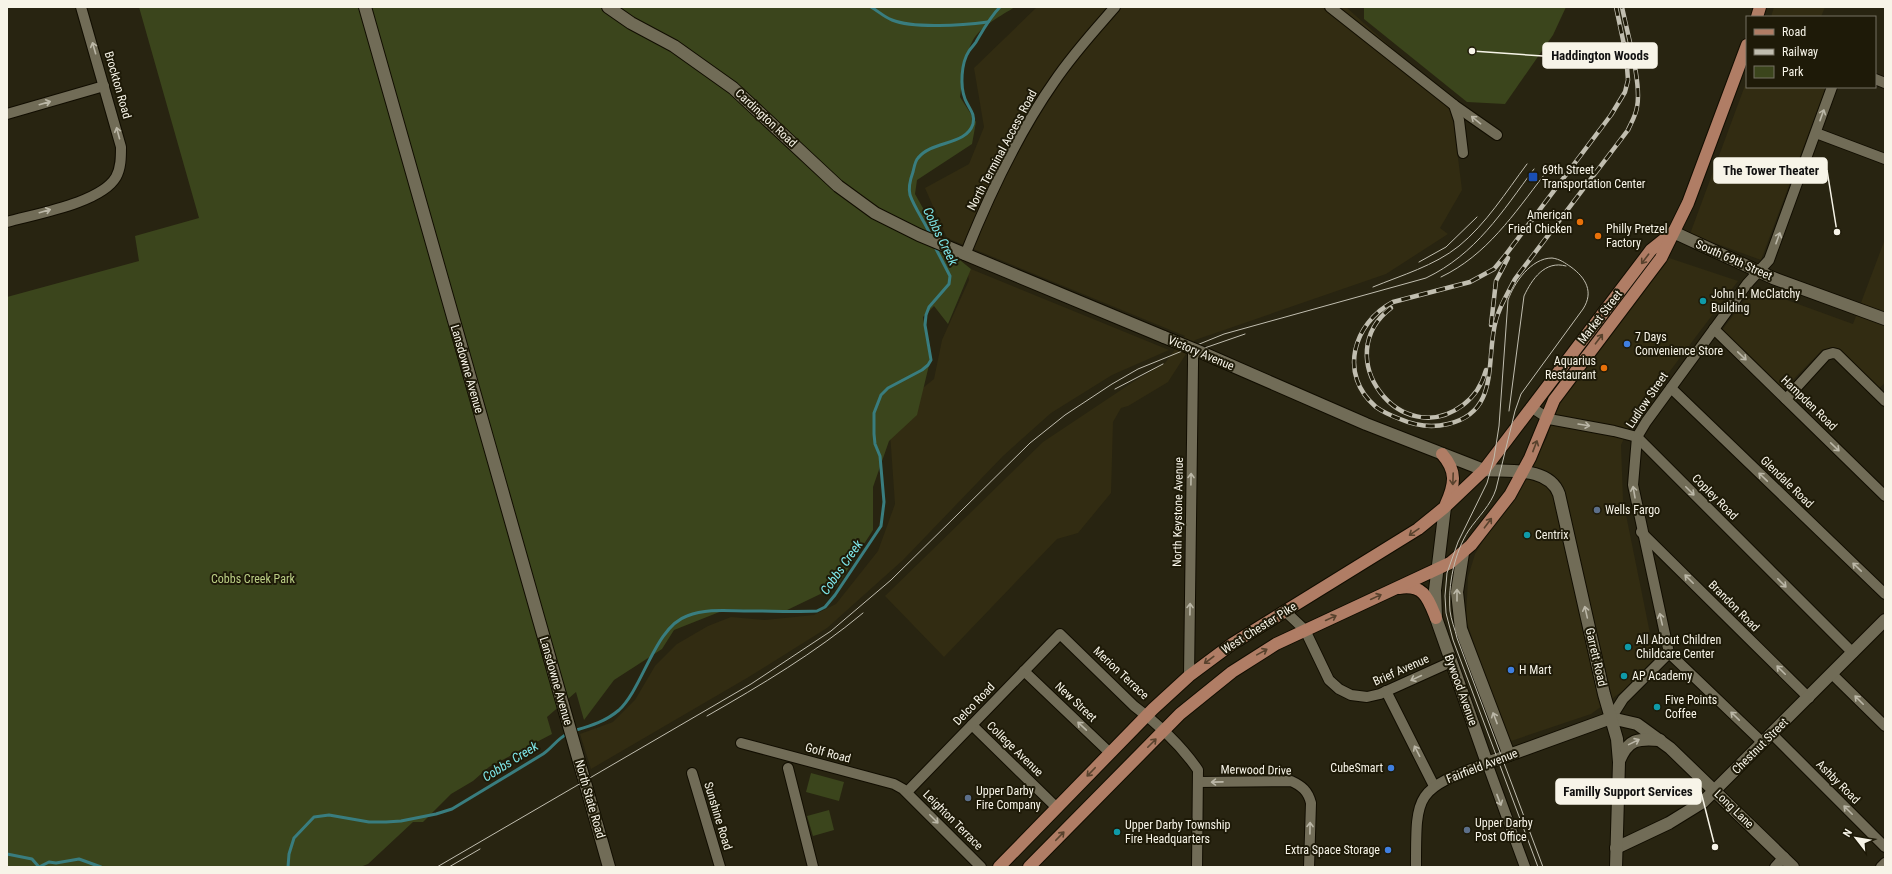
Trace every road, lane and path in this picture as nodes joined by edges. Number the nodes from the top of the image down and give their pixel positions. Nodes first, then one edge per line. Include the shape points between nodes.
1 (81, 7) edge
2 (365, 7) edge
3 (608, 7) edge
4 (1115, 7) edge
5 (1330, 7) edge
6 (1746, 48) edge
7 (104, 86) junction
8 (1832, 88) edge
9 (1454, 104) junction
10 (7, 114) edge
11 (1816, 133) junction
12 (1497, 135) dead end
13 (1463, 153) dead end
14 (1885, 159) edge
15 (7, 222) edge
16 (1673, 232) junction
17 (919, 235) joint
18 (960, 252) junction
19 (1759, 271) junction
20 (1885, 319) edge
21 (1714, 329) junction
22 (1198, 351) junction
23 (1671, 388) junction
24 (1786, 399) junction
25 (1885, 401) edge
26 (1531, 407) junction
27 (1546, 417) junction
28 (1637, 437) junction
29 (1442, 454) junction
30 (1484, 470) junction
31 (1523, 473) junction
32 (1885, 496) edge
33 (1445, 507) junction
34 (1641, 532) junction
35 (1463, 553) junction
36 (1437, 568) junction
37 (1396, 588) junction
38 (1885, 594) edge
39 (1284, 611) junction
40 (1436, 618) junction
41 (1885, 620) edge
42 (1305, 630) junction
43 (1060, 634) joint
44 (1669, 653) junction
45 (1853, 653) junction
46 (1451, 662) junction
47 (1024, 671) junction
48 (1832, 674) junction
49 (1189, 676) junction
50 (1386, 691) junction
51 (1809, 698) junction
52 (1148, 715) junction
53 (1612, 718) junction
54 (972, 725) junction
55 (1885, 726) edge
56 (1164, 730) junction
57 (570, 731) joint
58 (1772, 734) junction
59 (1660, 740) junction
60 (741, 742) dead end
61 (1763, 743) junction
62 (1110, 752) junction
63 (1509, 755) junction
64 (1619, 762) junction
65 (1486, 763) junction
66 (788, 768) dead end
67 (692, 773) dead end
68 (1198, 782) junction
69 (1434, 786) junction
70 (1715, 791) junction
71 (907, 792) junction
72 (1057, 808) junction
73 (1885, 847) edge
74 (1017, 848) junction
75 (1616, 848) junction
76 (1784, 857) junction
77 (1885, 863) edge
78 (1031, 865) edge
79 (609, 867) edge
80 (720, 867) edge
81 (813, 867) edge
82 (981, 867) edge
83 (999, 867) edge
84 (1197, 867) edge
85 (1310, 867) edge
86 (1416, 867) edge
87 (1525, 867) edge
88 (1616, 867) edge
89 (1774, 867) edge
90 (1793, 867) edge
91 (1881, 867) edge

7 -> 1 street, Brockton Road
2 - 57 street, Lansdowne Avenue
3 - 17 street, Cardington Road via 700,63 763,114 843,190 875,213
4 - 18 street, North Terminal Access Road via 1078,50 1044,96
5 - 9 street
6 - 16 main road, Market Street via 1688,203
10 -> 7 street
15 -> 7 street, Brockton Road via 87,199 104,190 116,177 121,147
11 -> 8 street, Ludlow Street
12 -> 9 street
9 - 13 street via 1459,120
11 - 14 street
19 -> 11 street, Ludlow Street via 1770,257
16 - 19 street, South 69th Street
16 -> 26 main road, Market Street via 1651,250
27 -> 16 main road, Market Street via 1556,396 1661,258
17 - 18 street, Victory Avenue
18 - 22 street, Victory Avenue, bridge
19 - 20 street, South 69th Street
19 - 21 street, Ludlow Street
21 - 23 street, Ludlow Street
21 -> 24 street, Hampden Road
22 - 29 street, Victory Avenue
49 -> 22 street, North Keystone Avenue, bridge via 1193,364
23 - 28 street, Ludlow Street
38 -> 23 street, Glendale Road
24 - 25 street via 1826,355 1833,353
24 -> 32 street, Hampden Road
26 - 27 street
26 - 30 main road, West Chester Pike
27 -> 28 street
31 -> 27 main road, West Chester Pike
34 -> 28 street, Ludlow Street via 1632,485
28 -> 45 street, Copley Road
29 - 30 street, Victory Avenue
29 -> 33 main road via 1448,461 1453,475
30 - 31 street, Garrett Road
30 - 33 main road, West Chester Pike
35 -> 31 main road, West Chester Pike via 1510,495
53 -> 31 street, Garrett Road via 1604,694 1559,494 1548,479
33 - 36 street, Bywood Avenue
33 -> 39 main road, West Chester Pike via 1405,538
44 -> 34 street, Ludlow Street
51 -> 34 street, Brandon Road
35 - 36 main road, West Chester Pike via 1450,563
63 -> 35 street, Bywood Avenue via 1461,629 1457,592
36 - 37 main road, West Chester Pike
36 - 40 street, Bywood Avenue via 1434,601
37 - 40 main road via 1412,587 1422,591 1428,598
42 -> 37 main road, West Chester Pike
39 - 42 street, Brief Avenue
39 -> 49 main road, West Chester Pike via 1232,644
40 - 46 street, Bywood Avenue
41 - 45 street, Chestnut Street
42 - 50 street, Brief Avenue via 1326,675 1338,689 1359,697 1374,696
56 -> 42 main road, West Chester Pike via 1198,698 1245,662
43 - 47 street, Delco Road
43 - 52 street, Merion Terrace via 1134,706
44 - 53 street via 1623,699
61 -> 44 street
45 - 48 street, Chestnut Street
46 -> 50 street, Brief Avenue
46 - 65 street, Bywood Avenue
47 - 54 street, Delco Road
62 -> 47 street, New Street
48 - 51 street, Chestnut Street
55 -> 48 street
49 - 52 main road, West Chester Pike
69 -> 50 street
51 - 58 street, Chestnut Street
52 - 56 street, Merion Terrace
52 - 62 main road, West Chester Pike
53 - 59 street, Long Lane via 1637,724
53 - 63 street, Fairfield Avenue
53 - 64 street, Garrett Road
54 - 71 street, Delco Road
54 - 72 street, College Avenue
56 - 68 street, Merion Terrace via 1198,770
78 -> 56 main road, West Chester Pike
57 - 79 street, North State Road
58 - 61 street, Chestnut Street
73 -> 58 street, Ashby Road
64 -> 59 street via 1622,753 1632,742 1640,739
59 - 70 street, Long Lane
60 - 71 street, Golf Road via 894,784
61 - 70 street, Chestnut Street
62 -> 72 main road, West Chester Pike
63 - 65 street, Fairfield Avenue
64 - 75 street, Garrett Road
65 - 69 street, Fairfield Avenue
65 -> 87 street, Bywood Avenue
66 - 81 street
67 - 80 street, Sunshine Road
68 - 84 street, Merion Terrace
85 -> 68 street, Merwood Drive via 1311,803 1304,788 1291,781
69 - 86 street, Fairfield Avenue via 1422,799 1418,810
70 - 75 street, Chestnut Street via 1703,802 1669,823
70 - 76 street, Long Lane
71 -> 82 street, Leighton Terrace
72 - 74 main road, West Chester Pike
74 - 78 main road
74 - 83 main road, West Chester Pike
75 - 88 street, Garrett Road
76 - 89 street
76 - 90 street, Long Lane
77 - 91 street

